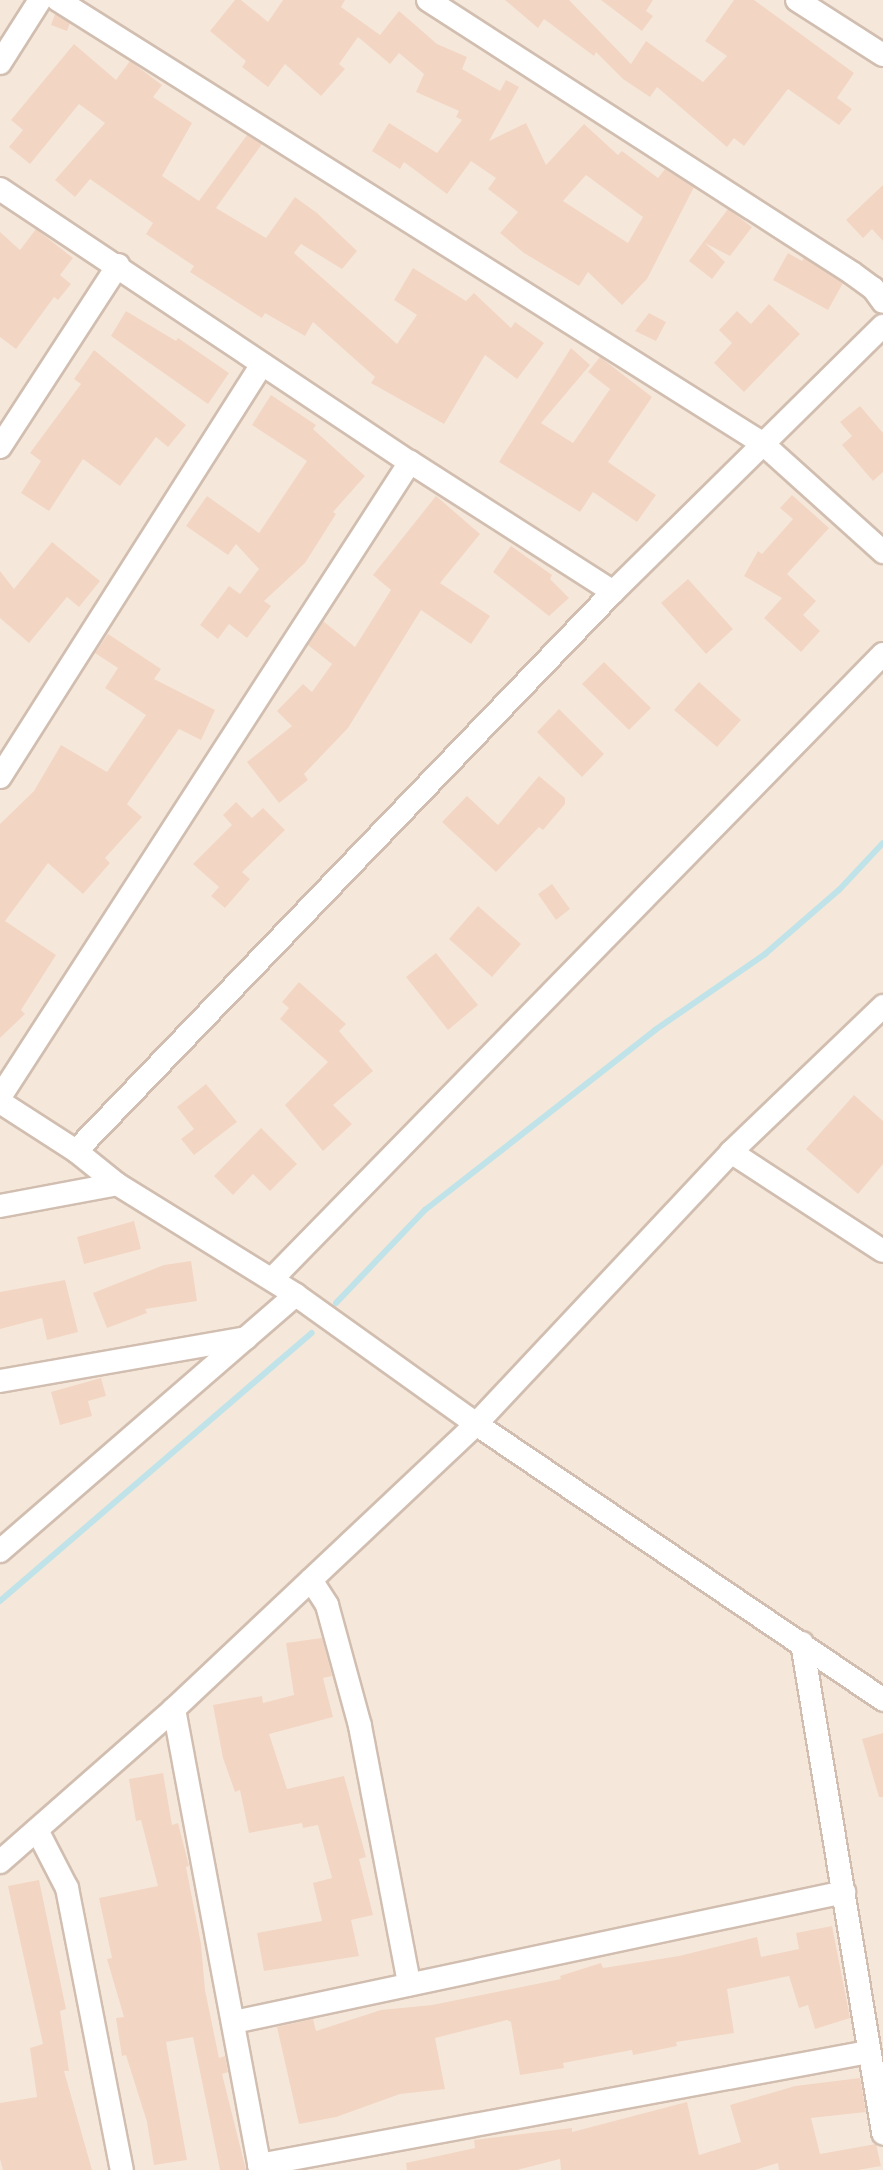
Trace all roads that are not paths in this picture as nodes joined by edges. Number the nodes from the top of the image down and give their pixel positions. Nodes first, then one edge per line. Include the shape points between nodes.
1 (40, 0) edge
2 (58, 0) edge
3 (428, 0) edge
4 (797, 0) edge
5 (883, 55) edge
6 (0, 63) edge
7 (0, 189) edge
8 (118, 265) junction
9 (883, 302) edge
10 (883, 326) edge
11 (262, 364) junction
12 (762, 442) junction
13 (0, 447) edge
14 (410, 462) junction
15 (883, 552) edge
16 (613, 592) junction
17 (883, 654) edge
18 (0, 777) edge
19 (883, 1006) edge
20 (0, 1097) edge
21 (0, 1102) edge
22 (76, 1151) junction
23 (731, 1152) junction
24 (117, 1184) junction
25 (0, 1206) edge
26 (883, 1251) edge
27 (272, 1280) junction
28 (296, 1295) junction
29 (247, 1338) junction
30 (184, 1348) junction
31 (212, 1368) junction
32 (0, 1381) edge
33 (476, 1424) junction
34 (0, 1551) edge
35 (311, 1580) junction
36 (802, 1643) junction
37 (883, 1700) edge
38 (174, 1709) junction
39 (37, 1830) junction
40 (0, 1862) edge
41 (844, 1892) junction
42 (409, 1984) junction
43 (234, 2022) junction
44 (868, 2052) junction
45 (883, 2133) edge
46 (259, 2168) edge
47 (122, 2170) edge

1 - 6 street
2 - 12 street
3 - 9 street via 852,273 873,288
4 - 5 street
7 - 8 street
8 - 11 street
8 - 13 street
10 - 12 street
11 - 14 street
11 - 18 street
12 - 15 street
12 - 16 street
14 - 16 street
14 - 20 street
16 - 22 street
17 - 27 street
19 - 23 street
21 - 22 street
22 - 24 street
23 - 26 street
23 - 33 street
24 - 25 street
24 - 27 street
27 - 28 street
28 - 29 street
28 - 33 street
29 - 30 street
29 - 31 street
30 - 31 street
30 - 32 street
31 - 34 street
33 - 35 street
33 - 36 street
35 - 38 street
35 - 42 street via 327,1605 360,1726
36 - 37 street
36 - 41 street
38 - 39 street
38 - 43 street
39 - 40 street
39 - 47 street via 67,1888
41 - 42 street
41 - 44 street
42 - 43 street
43 - 46 street
44 - 45 street
44 - 46 street

